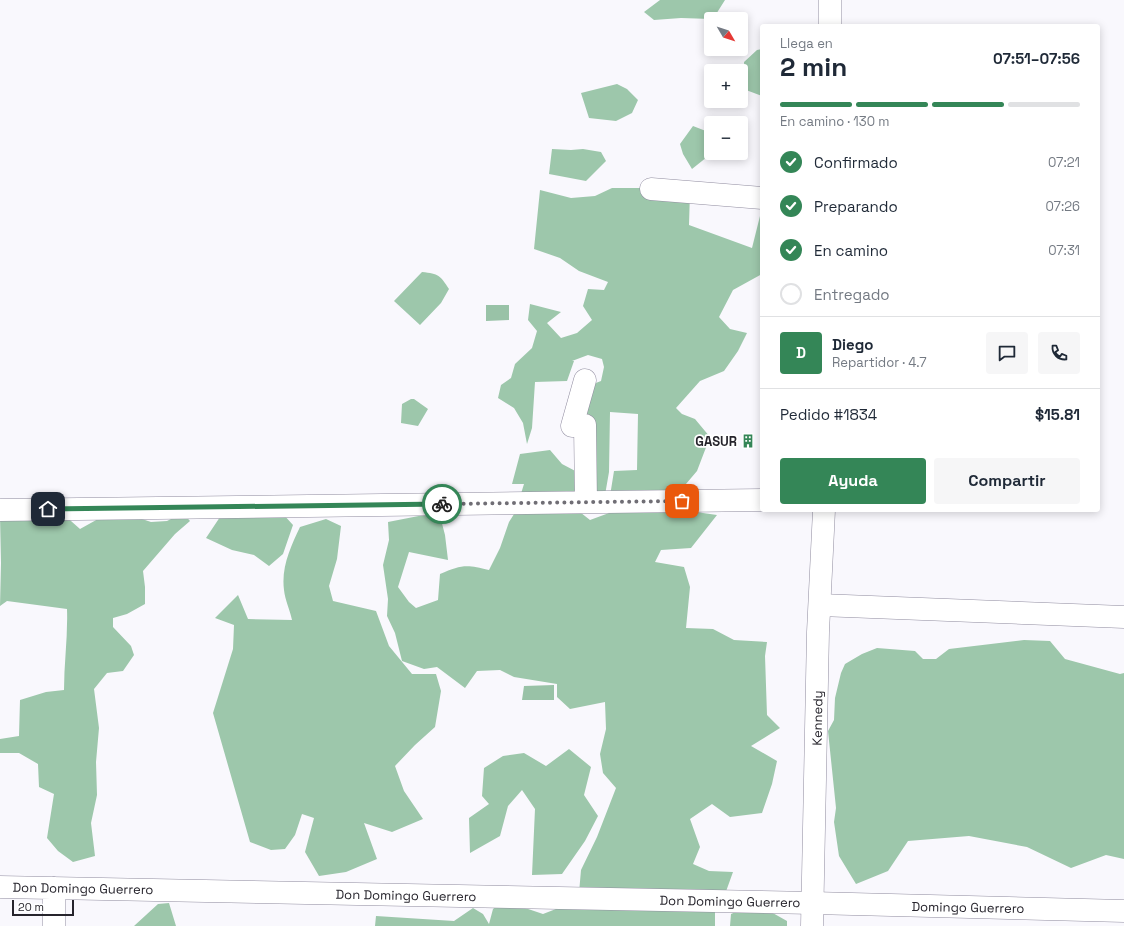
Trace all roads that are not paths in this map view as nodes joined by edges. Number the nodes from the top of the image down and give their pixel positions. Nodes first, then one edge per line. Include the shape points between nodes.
1 (830, 0) edge
2 (830, 24) edge
3 (651, 189) dead end
4 (760, 198) edge
5 (586, 380) dead end
6 (760, 500) edge
7 (586, 502) junction
8 (0, 510) edge
9 (824, 512) edge
10 (820, 605) junction
11 (1124, 617) edge
12 (0, 887) edge
13 (54, 888) junction
14 (813, 903) junction
15 (1124, 911) edge
16 (54, 926) edge
17 (812, 926) edge

1 - 2 street
3 - 4 street
5 - 7 street via 572,426 585,425
6 - 7 street
7 - 8 street
9 - 10 street, Kennedy
10 - 11 street
10 - 14 street, Kennedy
12 - 13 street, Don Domingo Guerrero
13 - 14 street, Don Domingo Guerrero
13 - 16 street
14 - 15 street, Domingo Guerrero
14 - 17 street, Kennedy

